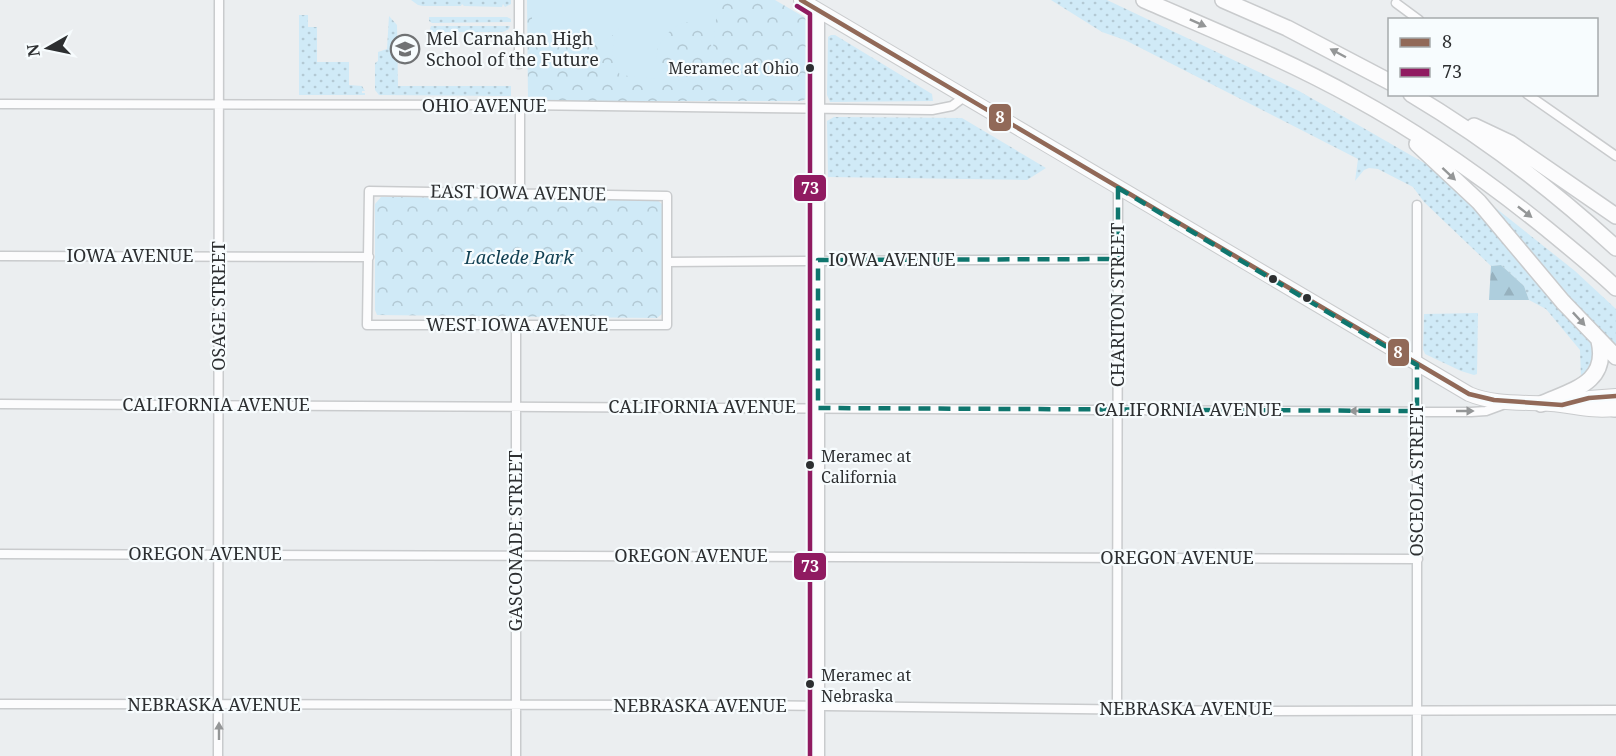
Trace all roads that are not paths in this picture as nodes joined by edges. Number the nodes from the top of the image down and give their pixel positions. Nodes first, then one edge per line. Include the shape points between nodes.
1 (219, 0) edge
2 (519, 0) edge
3 (801, 0) edge
4 (1144, 0) edge
5 (1223, 0) edge
6 (1396, 3) dead end
7 (818, 10) junction
8 (1416, 18) edge
9 (519, 64) dead end
10 (1388, 81) edge
11 (1414, 96) edge
12 (1530, 96) edge
13 (964, 97) junction
14 (0, 104) edge
15 (219, 105) junction
16 (520, 105) junction
17 (1431, 106) junction
18 (818, 110) junction
19 (1391, 119) junction
20 (1616, 156) edge
21 (1118, 189) junction
22 (520, 193) junction
23 (1417, 205) dead end
24 (1616, 216) edge
25 (1616, 248) edge
26 (0, 256) edge
27 (219, 256) junction
28 (369, 257) junction
29 (1118, 259) junction
30 (818, 260) junction
31 (667, 262) junction
32 (1616, 288) edge
33 (516, 325) junction
34 (1599, 340) junction
35 (1616, 357) edge
36 (1417, 365) junction
37 (1511, 402) junction
38 (0, 404) edge
39 (1541, 404) junction
40 (219, 405) junction
41 (516, 406) junction
42 (1615, 406) edge
43 (818, 408) junction
44 (1117, 409) junction
45 (1417, 411) junction
46 (0, 554) edge
47 (218, 555) junction
48 (516, 556) junction
49 (818, 557) junction
50 (1117, 558) junction
51 (1418, 559) junction
52 (0, 704) edge
53 (219, 705) junction
54 (516, 706) junction
55 (818, 707) junction
56 (1117, 709) junction
57 (1418, 710) junction
58 (1616, 710) edge
59 (218, 756) edge
60 (516, 756) edge
61 (818, 756) edge
62 (1417, 756) edge

1 - 15 street, OSAGE STREET
2 - 9 street
3 - 7 main road
4 -> 19 highway via 1277,58
10 -> 5 highway via 1327,47
6 - 8 street
7 - 13 main road
7 - 18 street
11 - 17 highway
12 - 20 street
13 - 18 street, OHIO AVENUE via 939,110
13 - 21 main road
14 - 15 street, OHIO AVENUE
15 - 16 street, OHIO AVENUE
15 - 27 street, OSAGE STREET
16 - 18 street, OHIO AVENUE
16 - 22 street
17 - 24 highway via 1510,143
17 - 25 highway via 1551,190
18 - 30 street
19 -> 32 highway via 1517,205
19 -> 34 highway via 1479,202
21 - 29 street, CHARITON STREET
21 - 36 main road
22 - 28 street, EAST IOWA AVENUE via 369,191
22 - 31 street, EAST IOWA AVENUE via 667,196
23 - 36 street, OSCEOLA STREET
26 - 27 street, IOWA AVENUE
27 - 28 street, IOWA AVENUE
27 - 40 street, OSAGE STREET
28 - 33 street, WEST IOWA AVENUE via 368,325
29 - 30 street, IOWA AVENUE
29 - 44 street, CHARITON STREET
30 - 31 street, IOWA AVENUE
30 - 43 street
31 - 33 street, WEST IOWA AVENUE via 667,325
33 - 41 street, GASCONADE STREET
34 - 35 highway
34 - 39 highway via 1601,358 1596,374 1584,384
36 - 37 main road via 1469,394
36 - 45 street, OSCEOLA STREET
37 - 39 main road
45 -> 37 street, CALIFORNIA AVENUE via 1486,411
38 - 40 street, CALIFORNIA AVENUE
39 - 42 main road via 1589,410
40 - 41 street, CALIFORNIA AVENUE
40 - 47 street, OSAGE STREET
41 - 43 street, CALIFORNIA AVENUE
41 - 48 street, GASCONADE STREET
43 - 44 street, CALIFORNIA AVENUE
43 - 49 street
45 -> 44 street, CALIFORNIA AVENUE
44 - 50 street, CHARITON STREET
45 - 51 street, OSCEOLA STREET
46 - 47 street, OREGON AVENUE
47 - 48 street, OREGON AVENUE
47 - 53 street, OSAGE STREET
48 - 49 street, OREGON AVENUE
48 - 54 street, GASCONADE STREET
49 - 50 street, OREGON AVENUE
49 - 55 street
50 - 51 street, OREGON AVENUE
50 - 56 street, CHARITON STREET
51 - 57 street, OSCEOLA STREET
52 - 53 street, NEBRASKA AVENUE
53 - 54 street, NEBRASKA AVENUE
59 -> 53 street, OSAGE STREET
54 - 55 street, NEBRASKA AVENUE
54 - 60 street, GASCONADE STREET
55 - 56 street, NEBRASKA AVENUE
55 - 61 street
56 - 57 street, NEBRASKA AVENUE
57 - 58 street, NEBRASKA AVENUE
57 - 62 street, OSCEOLA STREET

